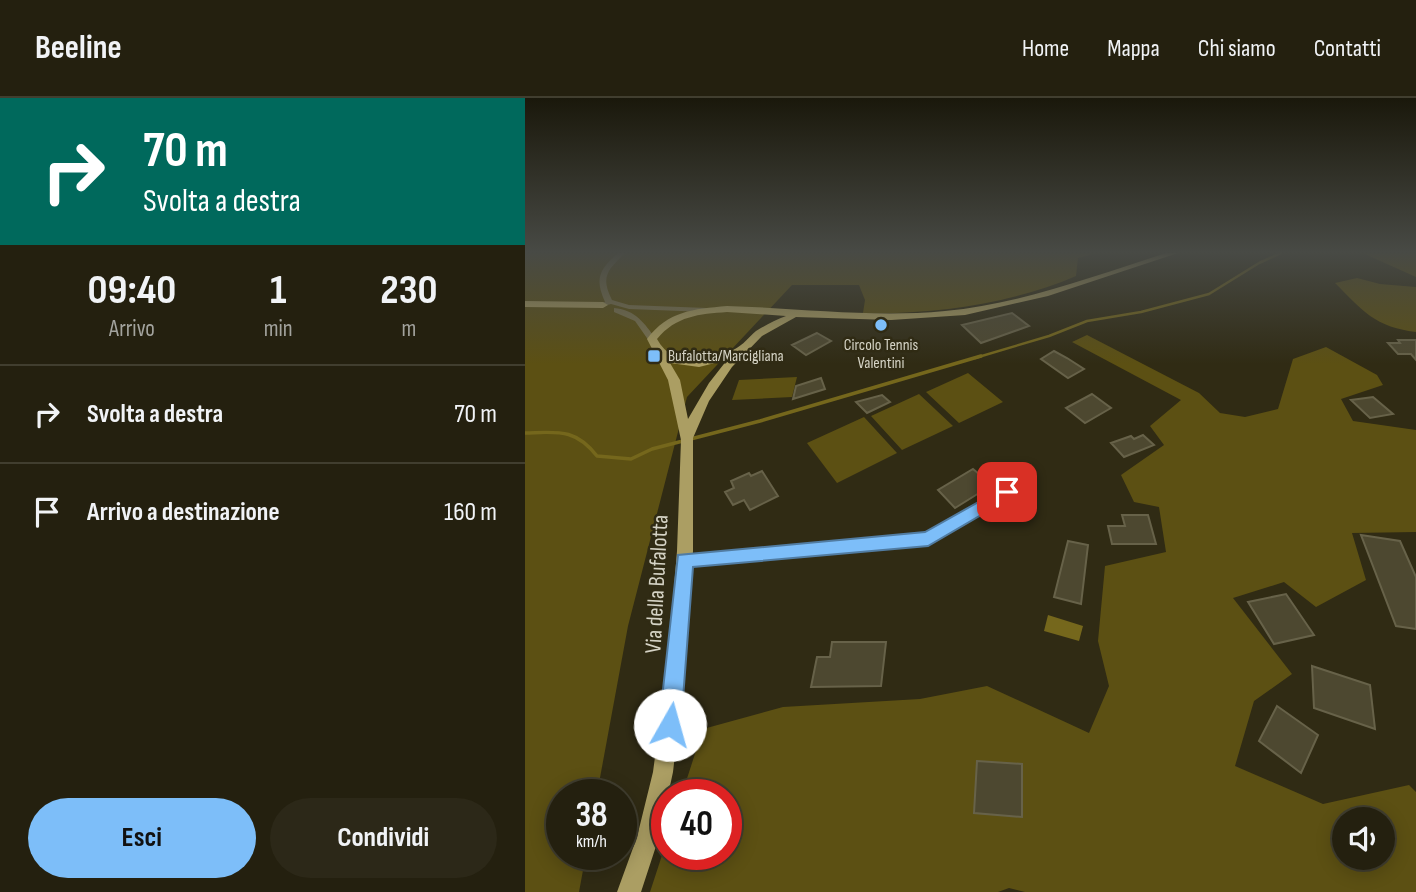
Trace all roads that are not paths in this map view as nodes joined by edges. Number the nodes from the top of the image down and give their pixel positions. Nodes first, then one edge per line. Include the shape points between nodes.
1 (603, 290) edge
2 (1052, 290) edge
3 (606, 303) junction
4 (525, 304) edge
5 (707, 310) junction
6 (737, 311) junction
7 (813, 315) junction
8 (757, 337) junction
9 (652, 339) junction
10 (747, 347) junction
11 (660, 354) junction
12 (687, 440) junction
13 (1007, 492) dead end
14 (684, 560) junction
15 (629, 892) edge

1 - 3 street
2 - 7 street via 970,311 901,317
3 - 4 street
3 - 5 street
3 - 9 street via 638,319
5 - 6 street
5 - 9 street via 669,320
6 - 7 street
6 - 8 street via 758,319
7 - 8 street, Via della Bufalotta via 782,320
8 - 10 street, Via della Bufalotta
9 - 11 street, Via della Bufalotta
10 - 11 street via 698,365 678,363
10 - 12 street, Via della Bufalotta via 704,395
11 - 12 street, Via della Bufalotta via 677,389
12 - 14 street, Via della Bufalotta
13 - 14 street via 928,539
14 - 15 street, Via della Bufalotta via 662,779

